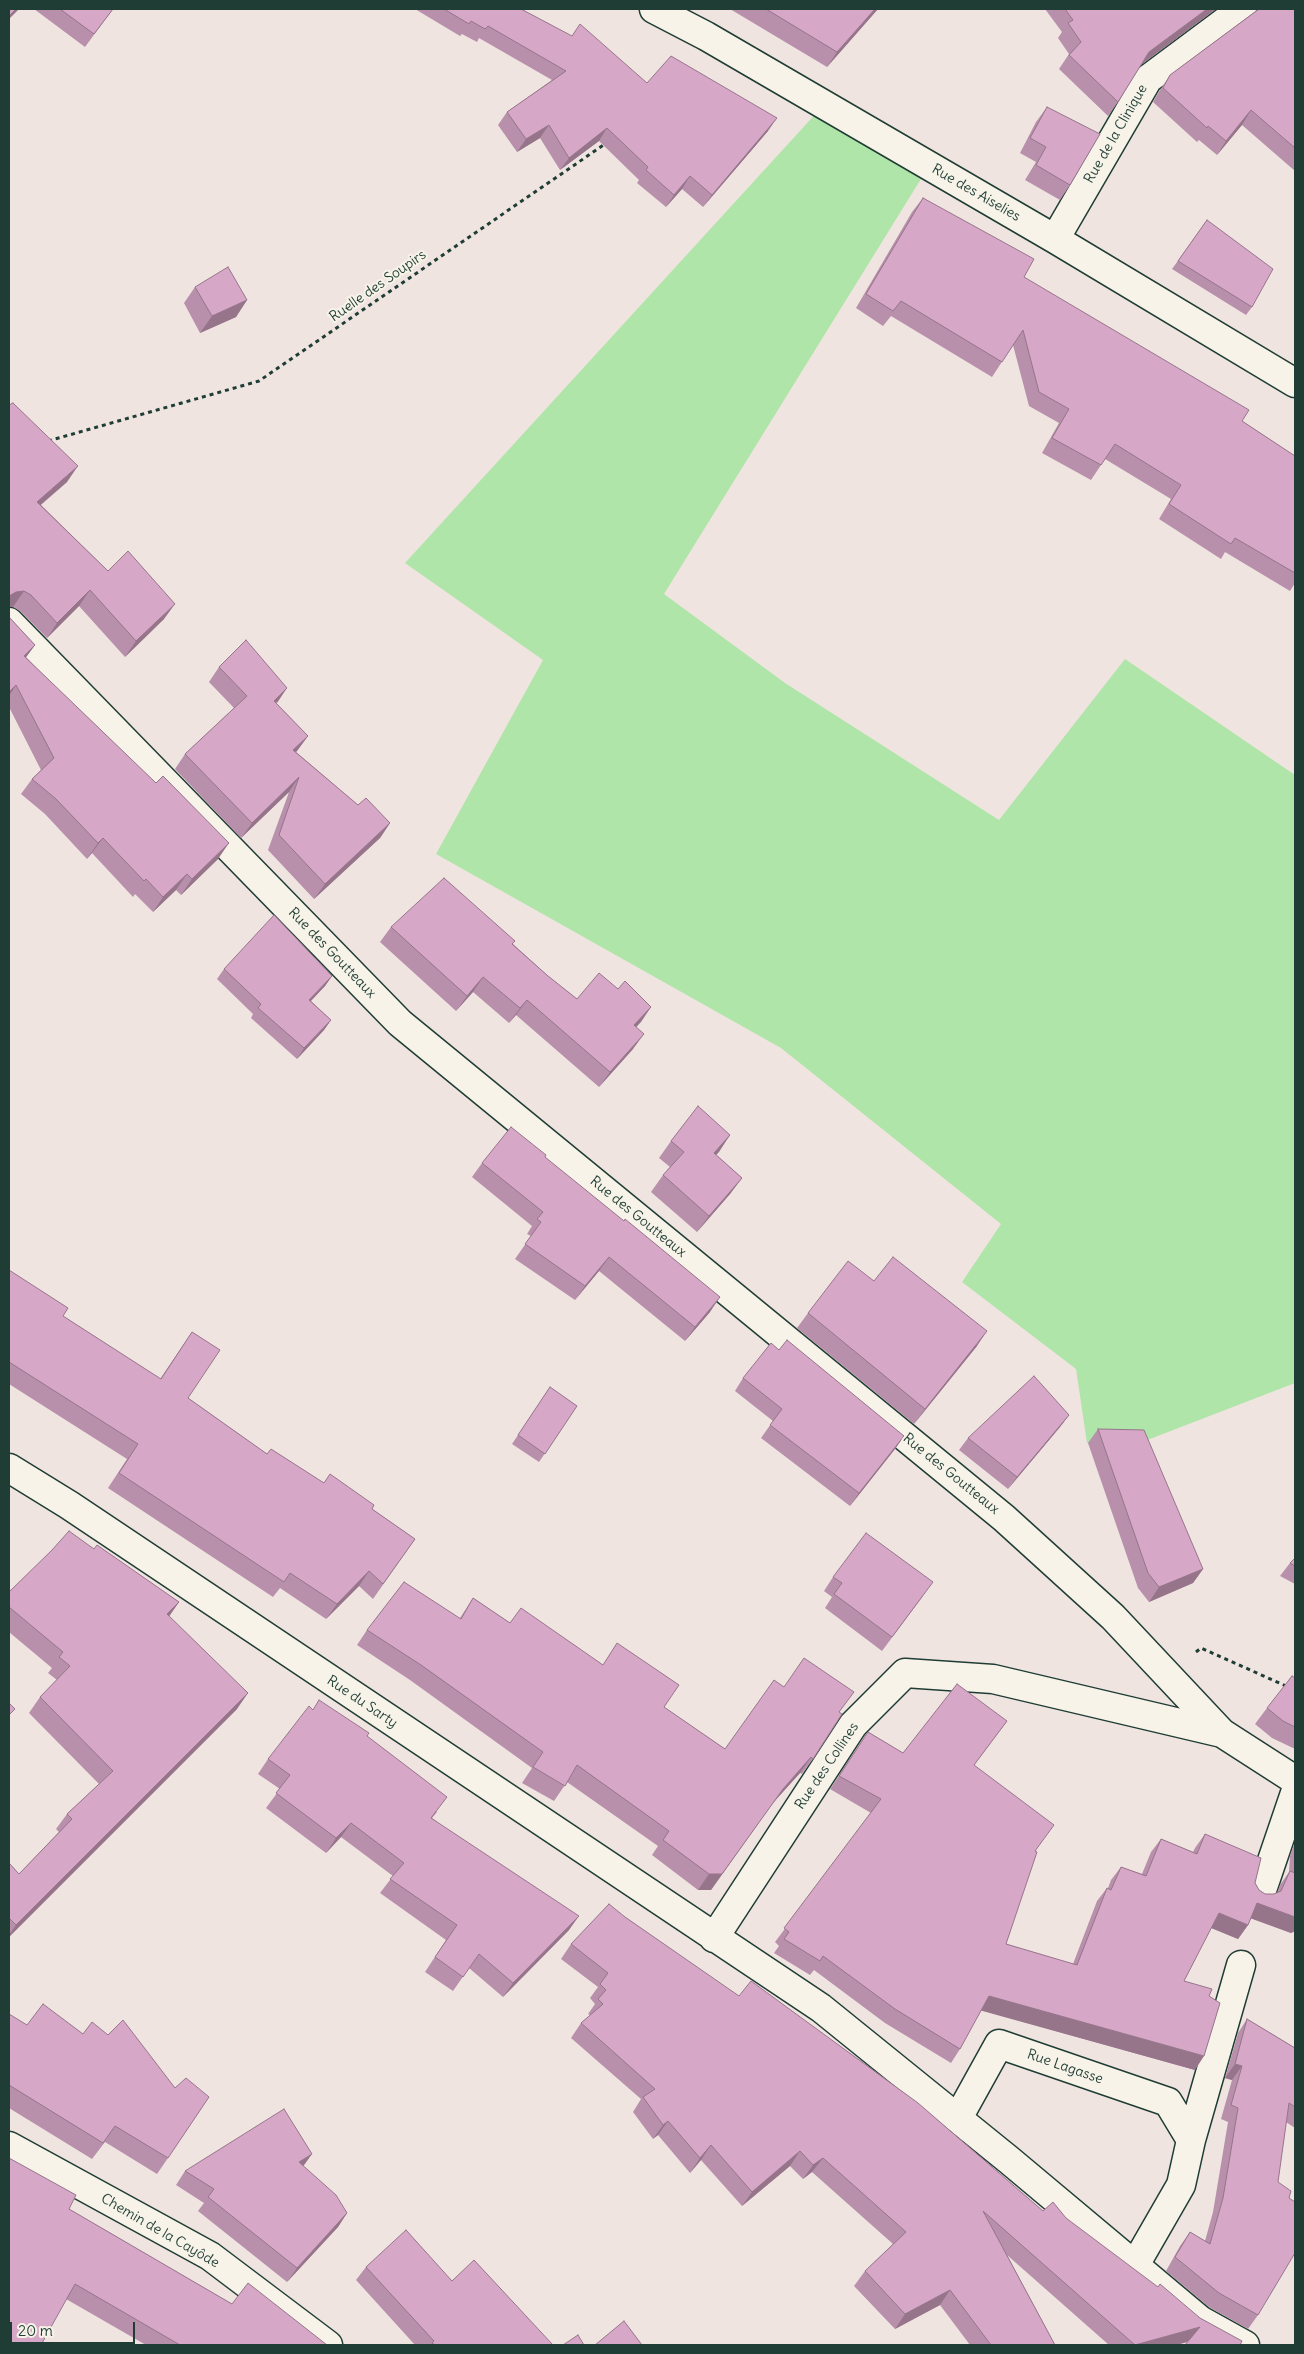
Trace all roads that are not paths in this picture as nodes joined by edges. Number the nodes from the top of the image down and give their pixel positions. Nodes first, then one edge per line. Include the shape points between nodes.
1 (654, 9) edge
2 (1242, 9) edge
3 (1055, 239) junction
4 (1295, 383) edge
5 (9, 622) edge
6 (9, 1468) edge
7 (1222, 1733) junction
8 (1295, 1780) edge
9 (1295, 1793) edge
10 (1261, 1893) edge
11 (714, 1938) junction
12 (1241, 1965) dead end
13 (958, 2118) junction
14 (1191, 2140) junction
15 (9, 2146) edge
16 (1135, 2265) junction
17 (328, 2345) edge
18 (1245, 2345) edge

1 - 3 street, Rue des Aiselies
2 - 3 street, Rue de la Clinique via 1148,79
3 - 4 street, Rue des Aiselies
5 - 7 street, Rue des Goutteaux via 400,1023 1004,1518 1113,1617
6 - 11 street, Rue du Sarty
7 - 8 street, Rue des Goutteaux
7 - 11 street, Rue des Collines via 994,1679 905,1674 853,1725
9 - 10 street
11 - 13 street via 821,2008
12 - 14 street
13 - 14 street, Rue Lagasse via 999,2044 1168,2102
13 - 16 street
14 - 16 street via 1181,2185
15 - 17 street, Chemin de la Cayôde via 210,2256
16 - 18 street via 1200,2320

